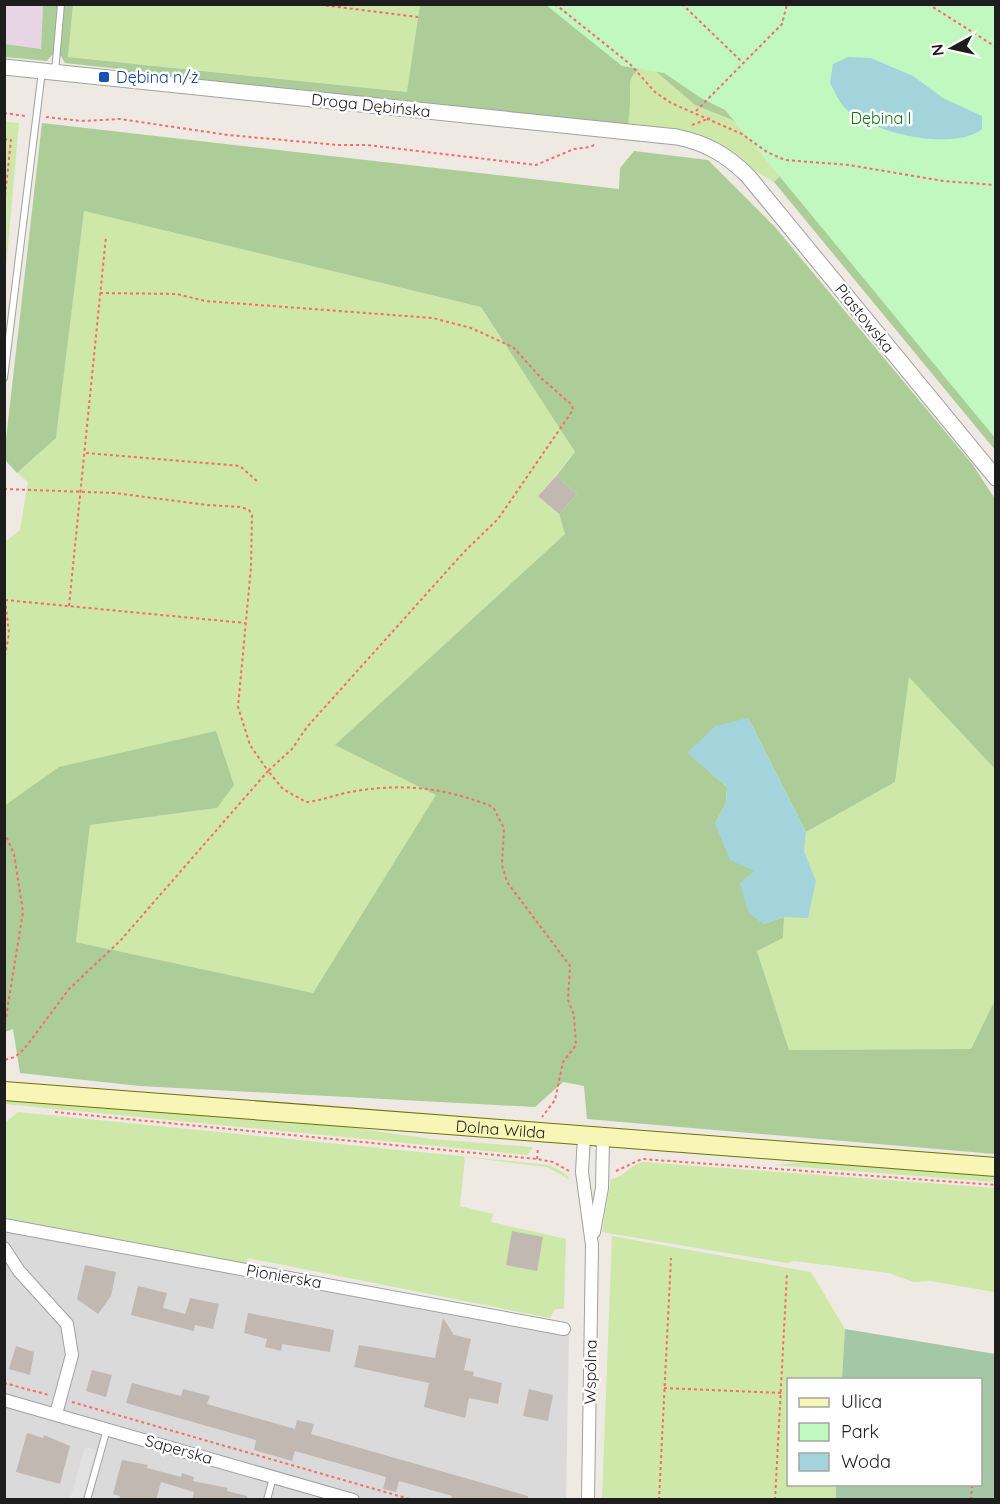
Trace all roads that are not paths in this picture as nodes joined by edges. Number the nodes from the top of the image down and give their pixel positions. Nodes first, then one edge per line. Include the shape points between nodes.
1 (62, 4) edge
2 (4, 67) edge
3 (48, 71) junction
4 (732, 161) joint
5 (4, 378) edge
6 (996, 478) edge
7 (4, 1091) edge
8 (584, 1137) junction
9 (603, 1138) junction
10 (996, 1167) edge
11 (4, 1226) edge
12 (591, 1245) junction
13 (4, 1248) edge
14 (564, 1329) dead end
15 (4, 1400) edge
16 (56, 1414) junction
17 (107, 1429) junction
18 (273, 1476) junction
19 (87, 1500) edge
20 (267, 1500) edge
21 (353, 1500) edge
22 (588, 1500) edge

1 - 3 lane
2 - 3 street, Droga Dębińska
3 - 4 street, Droga Dębińska via 690,140
3 - 5 lane via 36,118
4 - 6 street, Piastowska via 784,218
7 - 8 main road, Dolna Wilda via 538,1140
8 - 9 main road, Dolna Wilda
8 - 12 street, Wspólna via 582,1172
9 - 10 main road, Dolna Wilda
9 - 12 street, Wspólna
11 - 14 street, Pionierska
12 - 22 street, Wspólna
13 - 16 street via 19,1271 68,1324 72,1355
15 - 16 street, Saperska
16 - 17 street, Saperska
17 - 18 street, Saperska
17 - 19 lane
18 - 20 lane
18 - 21 street, Saperska

